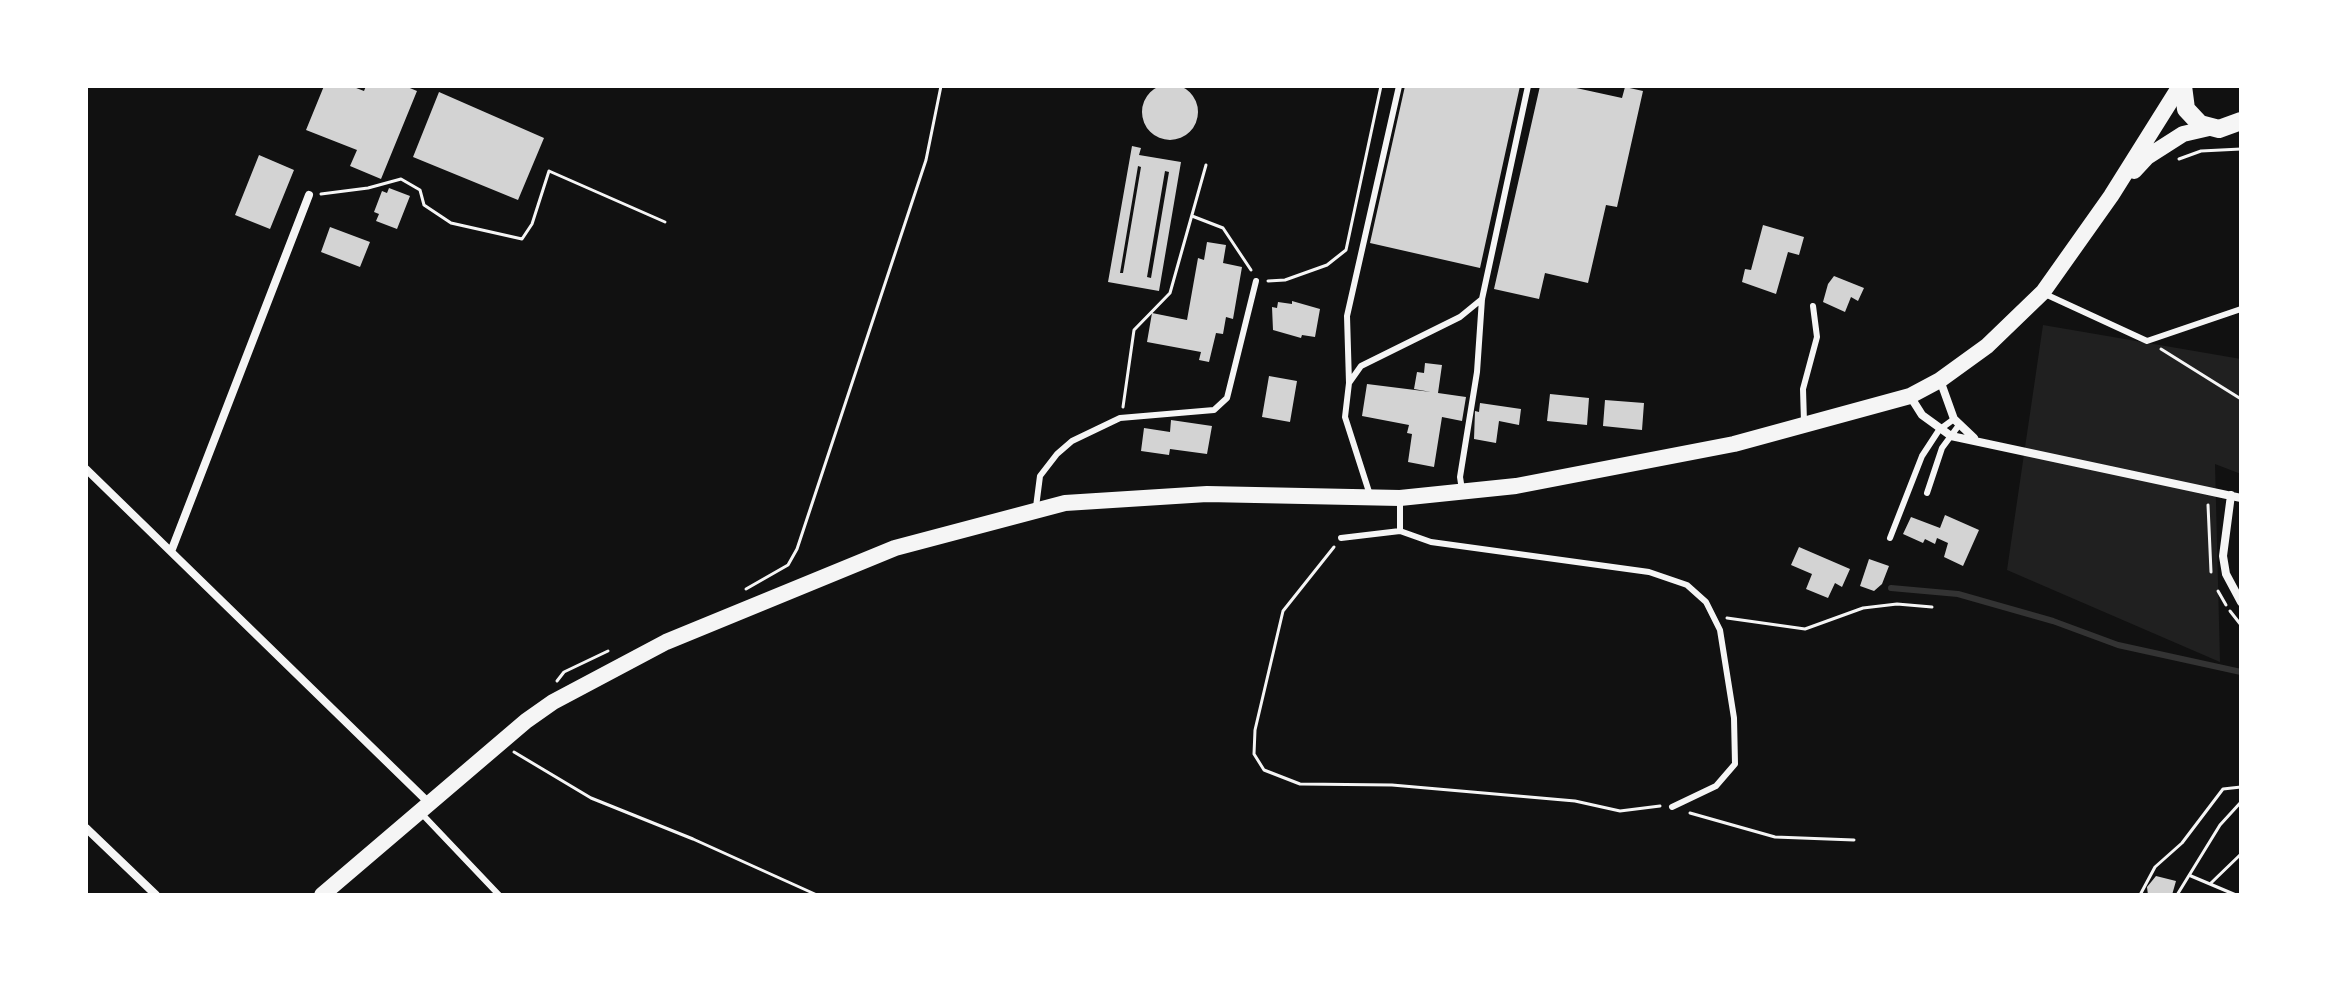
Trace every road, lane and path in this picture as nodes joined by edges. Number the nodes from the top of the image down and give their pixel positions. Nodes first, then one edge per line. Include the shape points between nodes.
1 (941, 86) edge
2 (1381, 86) edge
3 (1399, 86) edge
4 (1528, 86) edge
5 (2182, 86) edge
6 (2237, 126) edge
7 (2209, 128) junction
8 (2241, 149) edge
9 (2177, 160) dead end
10 (1206, 165) dead end
11 (309, 195) joint
12 (2111, 196) junction
13 (1192, 216) junction
14 (665, 222) dead end
15 (1256, 281) junction
16 (2043, 292) junction
17 (1482, 299) junction
18 (1813, 306) dead end
19 (2241, 309) edge
20 (2147, 341) junction
21 (1940, 380) junction
22 (1349, 383) junction
23 (1910, 396) junction
24 (2241, 399) edge
25 (1120, 418) junction
26 (1956, 422) junction
27 (1804, 426) junction
28 (1939, 430) junction
29 (1951, 436) junction
30 (1974, 439) junction
31 (86, 469) edge
32 (1462, 493) junction
33 (1927, 493) dead end
34 (2231, 495) junction
35 (1370, 498) junction
36 (1400, 498) junction
37 (2241, 498) edge
38 (1036, 511) junction
39 (1400, 531) junction
40 (1341, 538) joint
41 (1890, 538) dead end
42 (172, 549) junction
43 (735, 593) dead end
44 (2241, 602) edge
45 (1932, 607) dead end
46 (1716, 616) junction
47 (620, 645) dead end
48 (553, 702) junction
49 (503, 741) junction
50 (2241, 787) edge
51 (2241, 802) edge
52 (424, 807) junction
53 (1672, 807) junction
54 (86, 828) edge
55 (1854, 840) dead end
56 (2241, 854) edge
57 (2191, 876) junction
58 (2211, 883) junction
59 (156, 895) edge
60 (322, 895) edge
61 (499, 895) edge
62 (817, 895) edge
63 (2140, 895) edge
64 (2177, 895) edge
65 (2232, 895) edge

1 - 43 path via 926,160 797,549 772,577
2 - 15 path via 1346,250 1327,265 1285,280
3 - 22 lane via 1347,316
4 - 17 lane
5 - 7 main road via 2186,109
5 - 12 main road
6 - 7 main road
7 - 12 main road via 2183,134 2147,157
8 - 9 path via 2201,151
10 - 13 path
11 - 14 path via 401,179 420,190 424,205 451,223 522,239 549,171
11 - 42 street
12 - 16 main road
13 - 15 path via 1223,228
13 - 25 path via 1170,293 1134,330
15 - 25 lane via 1227,398 1214,410
16 - 20 lane
16 - 21 main road via 1987,346
17 - 22 lane via 1460,317 1361,366
17 - 32 lane
18 - 27 lane via 1817,337 1802,400
19 - 20 lane
20 - 24 path
21 - 23 main road
21 - 26 street
22 - 35 lane via 1345,417
23 - 27 main road
23 - 28 street
25 - 38 lane via 1087,432 1057,454 1040,476
26 - 28 lane
26 - 29 lane
26 - 30 street
27 - 32 main road via 1703,450
28 - 29 street
28 - 41 lane via 1922,456
29 - 30 street
29 - 33 lane
30 - 34 street
31 - 42 street
32 - 36 main road
34 - 37 street
34 - 44 street via 2223,556
35 - 36 main road
35 - 38 main road via 1207,494 1065,503
36 - 39 lane
38 - 48 main road via 895,548 780,593 666,642
39 - 40 lane
39 - 46 lane via 1431,542 1673,578 1697,593
40 - 53 path via 1283,611 1255,730 1254,754 1264,770 1300,784 1392,785 1575,801 1620,811
42 - 52 street
45 - 46 path via 1863,608 1805,629
46 - 53 lane via 1734,718 1735,764 1716,786
47 - 48 path via 564,672
48 - 49 main road
49 - 52 main road
49 - 62 path via 521,759 591,798
50 - 63 path via 2223,789 2182,843 2155,867
51 - 57 path via 2220,825
52 - 60 main road
52 - 61 lane
53 - 55 path via 1764,835
54 - 59 street
56 - 58 path
57 - 58 path
57 - 64 path
58 - 65 path

